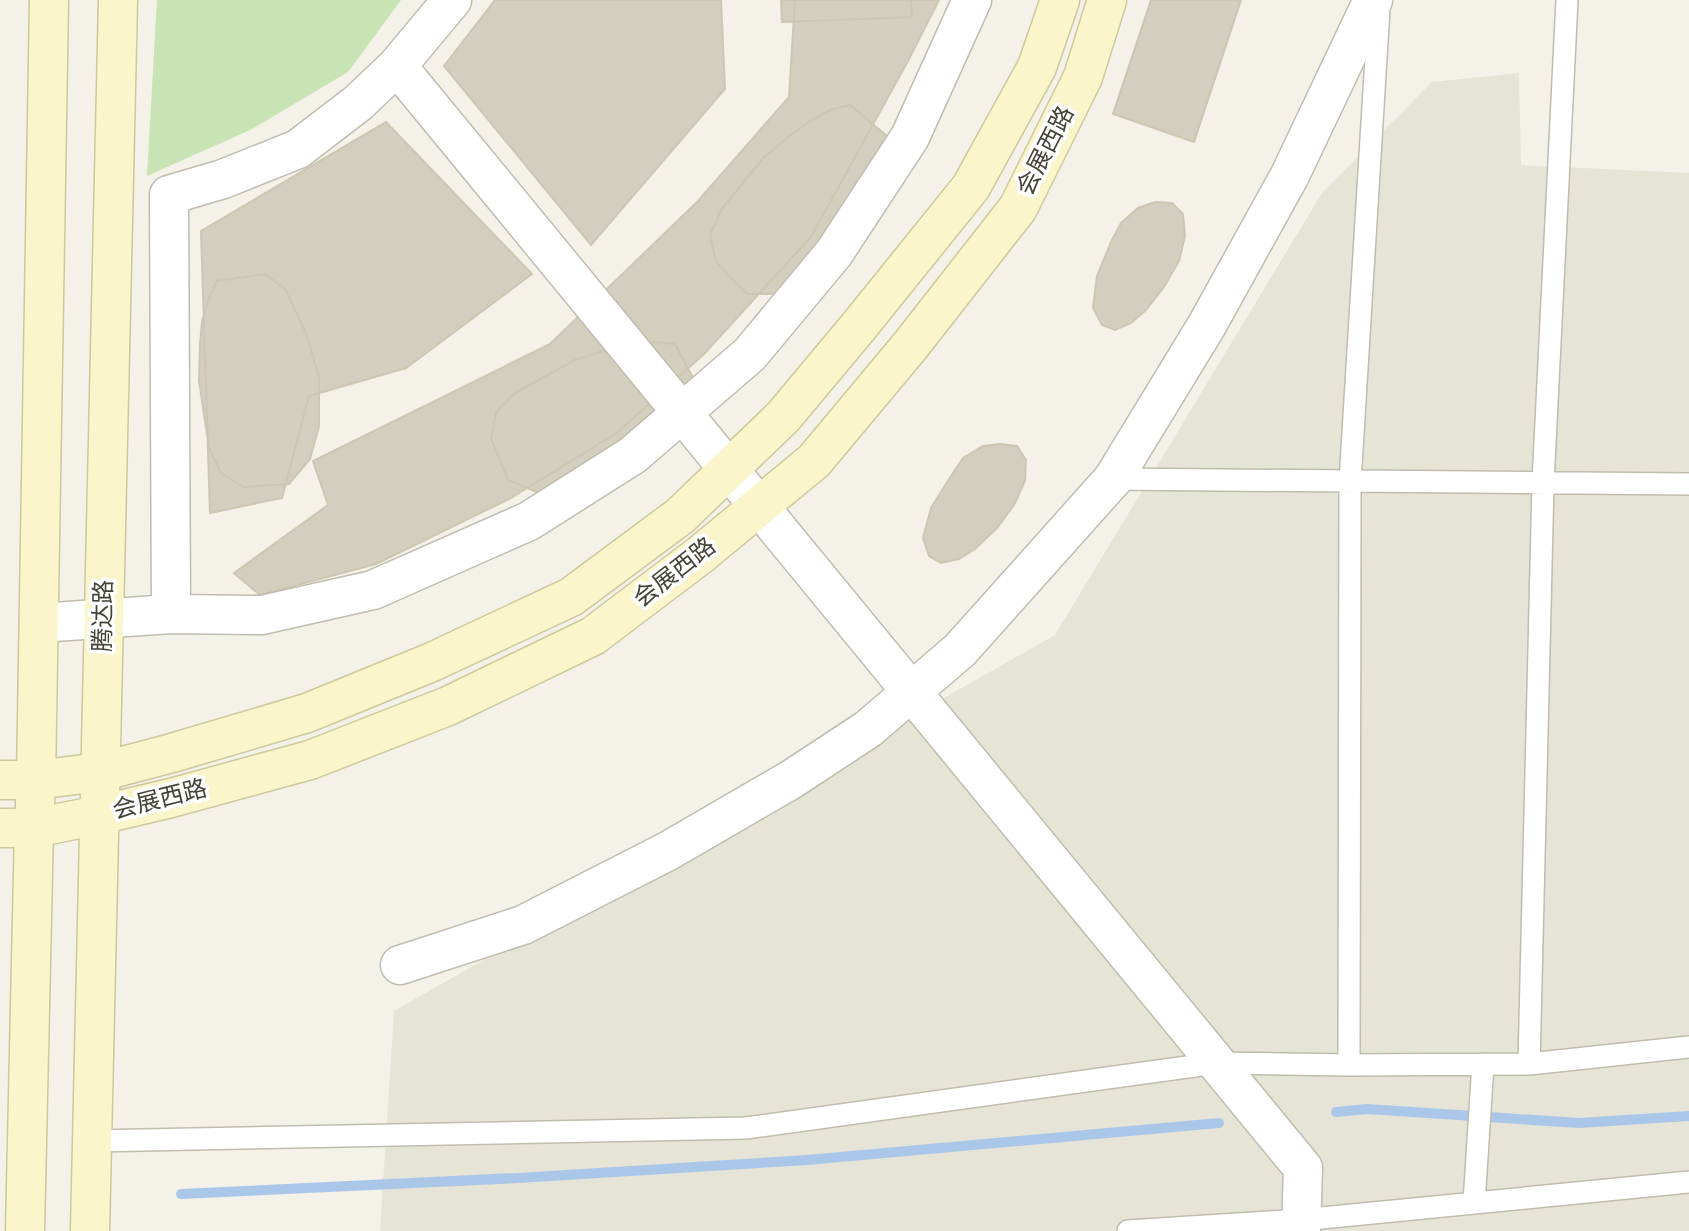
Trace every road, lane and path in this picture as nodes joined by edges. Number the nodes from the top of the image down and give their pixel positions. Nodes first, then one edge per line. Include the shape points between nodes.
1 (49, 0) edge
2 (118, 0) edge
3 (452, 0) edge
4 (972, 0) edge
5 (1059, 0) edge
6 (1107, 0) edge
7 (1373, 0) edge
8 (1379, 0) edge
9 (1567, 0) edge
10 (397, 66) junction
11 (682, 413) junction
12 (729, 470) junction
13 (1113, 480) junction
14 (1350, 482) junction
15 (1543, 483) junction
16 (1689, 484) edge
17 (759, 506) junction
18 (171, 614) junction
19 (104, 619) junction
20 (39, 623) junction
21 (911, 692) junction
22 (100, 772) junction
23 (18, 780) edge
24 (99, 815) junction
25 (17, 828) edge
26 (400, 965) dead end
27 (1689, 1047) edge
28 (1216, 1063) junction
29 (1529, 1063) junction
30 (1483, 1064) junction
31 (1349, 1065) junction
32 (92, 1141) junction
33 (1689, 1182) edge
34 (1474, 1203) junction
35 (1301, 1225) edge
36 (25, 1231) edge
37 (90, 1231) edge
38 (1128, 1231) edge

1 - 20 main road
2 - 19 main road, 腾达路
3 - 10 street
4 - 11 street via 910,137 834,253 750,354
5 - 12 main road, 会展西路 via 1037,67 971,187 783,417
6 - 17 main road, 会展西路 via 1083,77 1018,208 814,461
7 - 13 street via 1290,176
8 - 14 lane
9 - 15 lane
10 - 11 street
10 - 18 street via 298,149 169,195
11 - 12 street
11 - 18 street via 633,455 529,521 373,590 262,615
12 - 17 street
12 - 22 main road, 会展西路 via 680,516 571,597 432,662 307,713
13 - 14 lane
13 - 21 street via 961,650
14 - 15 lane
14 - 31 lane
15 - 16 lane
15 - 29 lane
17 - 21 street
17 - 24 main road, 会展西路 via 593,636 448,706 310,760
18 - 19 street
19 - 20 street
19 - 22 main road, 腾达路
20 - 23 main road
21 - 26 street via 868,729 792,779 668,851 523,925
21 - 28 street
22 - 23 main road, 会展西路
22 - 24 main road, 腾达路
23 - 25 main road
24 - 25 main road, 会展西路
24 - 32 main road, 腾达路
25 - 36 main road
27 - 29 lane
28 - 31 lane
28 - 32 lane via 746,1128
28 - 35 street via 1303,1168
29 - 30 lane
30 - 31 lane
30 - 34 lane
32 - 37 main road, 腾达路
33 - 34 lane
34 - 35 lane
35 - 38 lane

